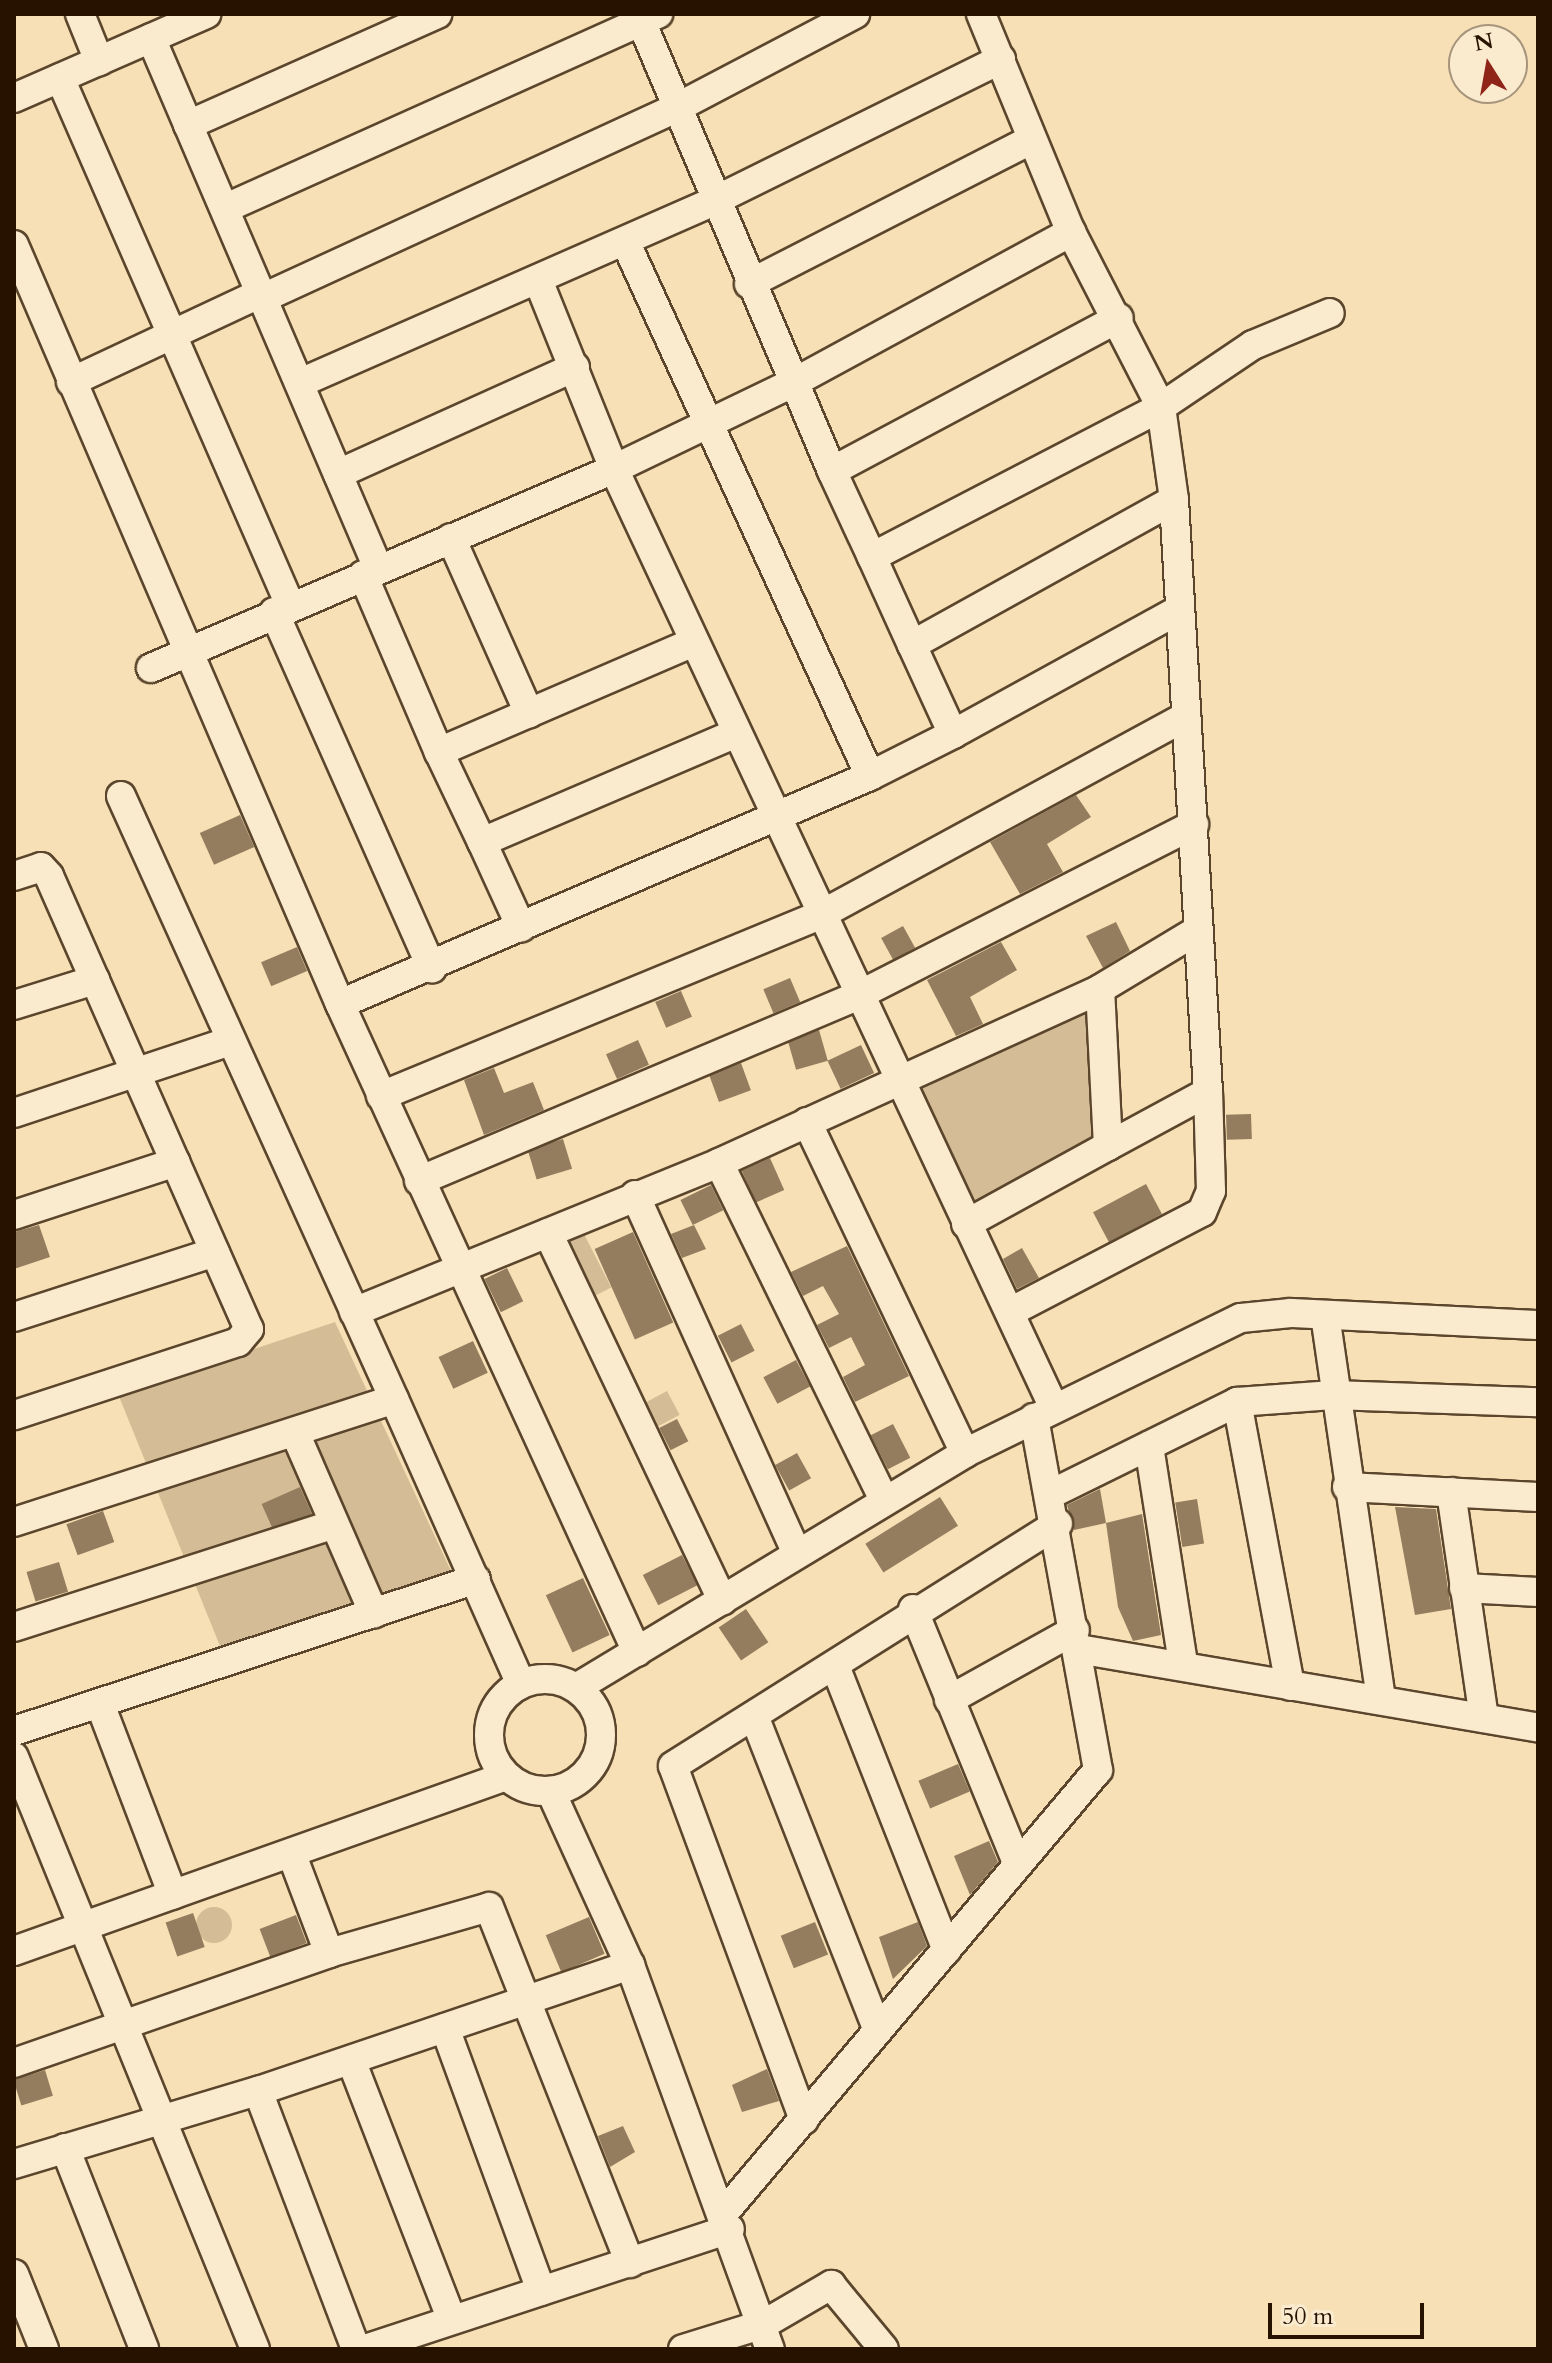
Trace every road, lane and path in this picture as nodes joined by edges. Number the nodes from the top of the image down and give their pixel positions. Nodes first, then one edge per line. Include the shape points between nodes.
1 (80, 14) edge
2 (206, 14) edge
3 (435, 14) edge
4 (855, 14) edge
5 (981, 14) edge
6 (646, 17) edge
7 (151, 38) junction
8 (1001, 59) junction
9 (99, 61) junction
10 (60, 78) junction
11 (14, 98) edge
12 (680, 106) junction
13 (188, 125) junction
14 (1030, 140) junction
15 (716, 200) junction
16 (226, 208) junction
17 (1071, 232) junction
18 (625, 241) junction
19 (14, 245) edge
20 (538, 280) junction
21 (749, 284) junction
22 (262, 296) junction
23 (1330, 313) dead end
24 (1119, 318) junction
25 (175, 336) junction
26 (575, 367) junction
27 (71, 382) junction
28 (300, 383) junction
29 (791, 384) junction
30 (1161, 407) junction
31 (706, 423) junction
32 (614, 469) junction
33 (832, 471) junction
34 (338, 474) junction
35 (1174, 500) junction
36 (451, 538) junction
37 (872, 557) junction
38 (370, 571) junction
39 (282, 609) junction
40 (1179, 610) junction
41 (694, 642) junction
42 (912, 645) junction
43 (186, 653) junction
44 (151, 668) dead end
45 (529, 713) junction
46 (1186, 716) junction
47 (736, 733) junction
48 (953, 734) junction
49 (439, 752) junction
50 (870, 776) junction
51 (121, 796) dead end
52 (776, 820) junction
53 (1194, 824) junction
54 (482, 842) junction
55 (14, 876) edge
56 (822, 914) junction
57 (521, 927) junction
58 (1198, 930) junction
59 (432, 969) junction
60 (95, 980) junction
61 (1100, 989) junction
62 (861, 994) junction
63 (340, 1004) junction
64 (14, 1005) edge
65 (231, 1041) junction
66 (137, 1074) junction
67 (899, 1080) junction
68 (1208, 1092) junction
69 (381, 1096) junction
70 (14, 1113) edge
71 (807, 1122) junction
72 (1108, 1146) junction
73 (176, 1162) junction
74 (719, 1163) junction
75 (419, 1181) junction
76 (635, 1195) junction
77 (14, 1215) edge
78 (966, 1224) junction
79 (548, 1233) junction
80 (215, 1252) junction
81 (459, 1272) junction
82 (1012, 1311) junction
83 (354, 1312) junction
84 (1325, 1315) junction
85 (14, 1317) edge
86 (1538, 1325) edge
87 (1333, 1395) junction
88 (394, 1399) junction
89 (1237, 1402) junction
90 (1538, 1402) edge
91 (1044, 1413) junction
92 (14, 1415) edge
93 (295, 1433) junction
94 (1149, 1446) junction
95 (965, 1453) junction
96 (1347, 1487) junction
97 (1451, 1492) junction
98 (1051, 1494) junction
99 (1538, 1497) edge
100 (884, 1500) junction
101 (14, 1522) edge
102 (1058, 1524) junction
103 (332, 1525) junction
104 (797, 1554) junction
105 (476, 1579) junction
106 (1464, 1588) junction
107 (1538, 1592) edge
108 (723, 1601) junction
109 (913, 1609) junction
110 (374, 1614) junction
111 (14, 1627) edge
112 (1077, 1640) junction
113 (637, 1652) junction
114 (1183, 1664) junction
115 (835, 1666) junction
116 (521, 1684) junction
117 (1290, 1686) junction
118 (576, 1688) junction
119 (949, 1700) junction
120 (1381, 1700) junction
121 (100, 1704) junction
122 (754, 1716) junction
123 (1484, 1718) junction
124 (1538, 1728) edge
125 (14, 1731) edge
126 (14, 1757) edge
127 (506, 1776) junction
128 (551, 1792) junction
129 (26, 1826) edge
130 (292, 1855) junction
131 (1016, 1860) junction
132 (173, 1895) junction
133 (78, 1927) junction
134 (947, 1950) junction
135 (14, 1951) edge
136 (329, 1953) junction
137 (630, 1965) junction
138 (530, 1999) junction
139 (121, 2026) junction
140 (445, 2028) junction
141 (877, 2029) junction
142 (351, 2060) junction
143 (14, 2063) edge
144 (258, 2091) junction
145 (804, 2120) junction
146 (161, 2121) junction
147 (65, 2148) junction
148 (14, 2164) edge
149 (726, 2221) junction
150 (630, 2263) junction
151 (14, 2274) edge
152 (541, 2291) junction
153 (451, 2318) junction
154 (767, 2336) edge
155 (44, 2349) edge
156 (144, 2349) edge
157 (255, 2349) edge
158 (356, 2349) edge
159 (365, 2349) edge
160 (683, 2349) edge
161 (884, 2349) edge

1 - 9 street
2 - 7 street
3 - 13 street
4 - 12 street
5 - 8 street
6 - 12 street
6 - 16 street
7 - 9 street
7 - 13 street
8 - 14 street
8 - 15 street
9 - 10 street
10 - 11 street
10 - 25 street
12 - 15 street
12 - 22 street
13 - 16 street
14 - 17 street
14 - 21 street
15 - 18 street
15 - 21 street
16 - 22 street
17 - 24 street
17 - 29 street
18 - 20 street
18 - 31 street
19 - 27 street
20 - 26 street
20 - 28 street
21 - 29 street
22 - 25 street
22 - 28 street
23 - 30 street via 1253,345
24 - 30 street
24 - 33 street
25 - 27 street
25 - 39 street
26 - 32 street
26 - 34 street
27 - 43 street
28 - 34 street
29 - 31 street
29 - 33 street
30 - 35 street
30 - 37 street
31 - 32 street
31 - 50 street
32 - 36 street
32 - 41 street
33 - 37 street
34 - 38 street
35 - 40 street
35 - 42 street
36 - 38 street
36 - 45 street
37 - 42 street
38 - 39 street
38 - 49 street
39 - 43 street
39 - 59 street
40 - 46 street
40 - 48 street
41 - 45 street
41 - 47 street
42 - 48 street
43 - 44 street
43 - 63 street
45 - 49 street
46 - 53 street
46 - 56 street
47 - 52 street
47 - 54 street
48 - 50 street
49 - 54 street
50 - 52 street
51 - 65 street
52 - 56 street
52 - 57 street
53 - 58 street
53 - 62 street
54 - 57 street
55 - 60 street via 45,868
56 - 62 street
56 - 69 street
57 - 59 street
58 - 61 street
58 - 68 street
59 - 63 street
60 - 64 street
60 - 66 street
61 - 67 street
61 - 72 street
62 - 67 street
62 - 75 street
63 - 69 street
65 - 66 street
65 - 83 street
66 - 70 street
66 - 73 street
67 - 71 street
67 - 78 street
68 - 72 street
68 - 82 street via 1211,1191 1202,1212
69 - 75 street
71 - 74 street
71 - 95 street
72 - 78 street
73 - 77 street
73 - 80 street
74 - 76 street
74 - 100 street
75 - 81 street
76 - 79 street
76 - 104 street
78 - 82 street
79 - 81 street
79 - 108 street
80 - 85 street
80 - 92 street via 247,1320 245,1338
81 - 83 street
81 - 113 street
82 - 91 street
83 - 88 street
84 - 86 street
84 - 87 street
84 - 91 street via 1241,1318
87 - 89 street
87 - 90 street
87 - 96 street
88 - 93 street
88 - 105 street
89 - 94 street
89 - 117 street
91 - 95 street
91 - 98 street
93 - 101 street
93 - 103 street
94 - 98 street
94 - 114 street
95 - 100 street
96 - 97 street
96 - 120 street
97 - 99 street
97 - 106 street
98 - 102 street
100 - 104 street
102 - 109 street
102 - 112 street
103 - 110 street
103 - 111 street
104 - 108 street
105 - 110 street
105 - 116 street
106 - 107 street
106 - 123 street
108 - 113 street
109 - 115 street
109 - 119 street
110 - 121 street
112 - 114 street
112 - 119 street
112 - 131 street via 1098,1770
113 - 118 street
114 - 117 street
115 - 122 street
115 - 134 street
116 - 118 street via 548,1679
116 - 127 street via 505,1696 489,1731
117 - 120 street
118 - 128 street via 599,1719 598,1755 575,1783
119 - 131 street
120 - 123 street
121 - 125 street
121 - 132 street
122 - 141 street
122 - 145 street via 673,1766
123 - 124 street
126 - 129 street
127 - 128 street
127 - 130 street
128 - 137 street
129 - 133 street
130 - 132 street
130 - 136 street
131 - 134 street
132 - 133 street
133 - 135 street
133 - 139 street
134 - 141 street
136 - 138 street via 489,1907
136 - 139 street
137 - 138 street
137 - 149 street
138 - 140 street
138 - 150 street
139 - 143 street
139 - 146 street
140 - 142 street
140 - 152 street
141 - 145 street
142 - 144 street
142 - 153 street
144 - 146 street
144 - 158 street
145 - 149 street
146 - 147 street
146 - 157 street
147 - 148 street
147 - 156 street
149 - 150 street
149 - 154 street
150 - 152 street
151 - 155 street
152 - 153 street
153 - 159 street
154 - 160 street
154 - 161 street via 831,2285

